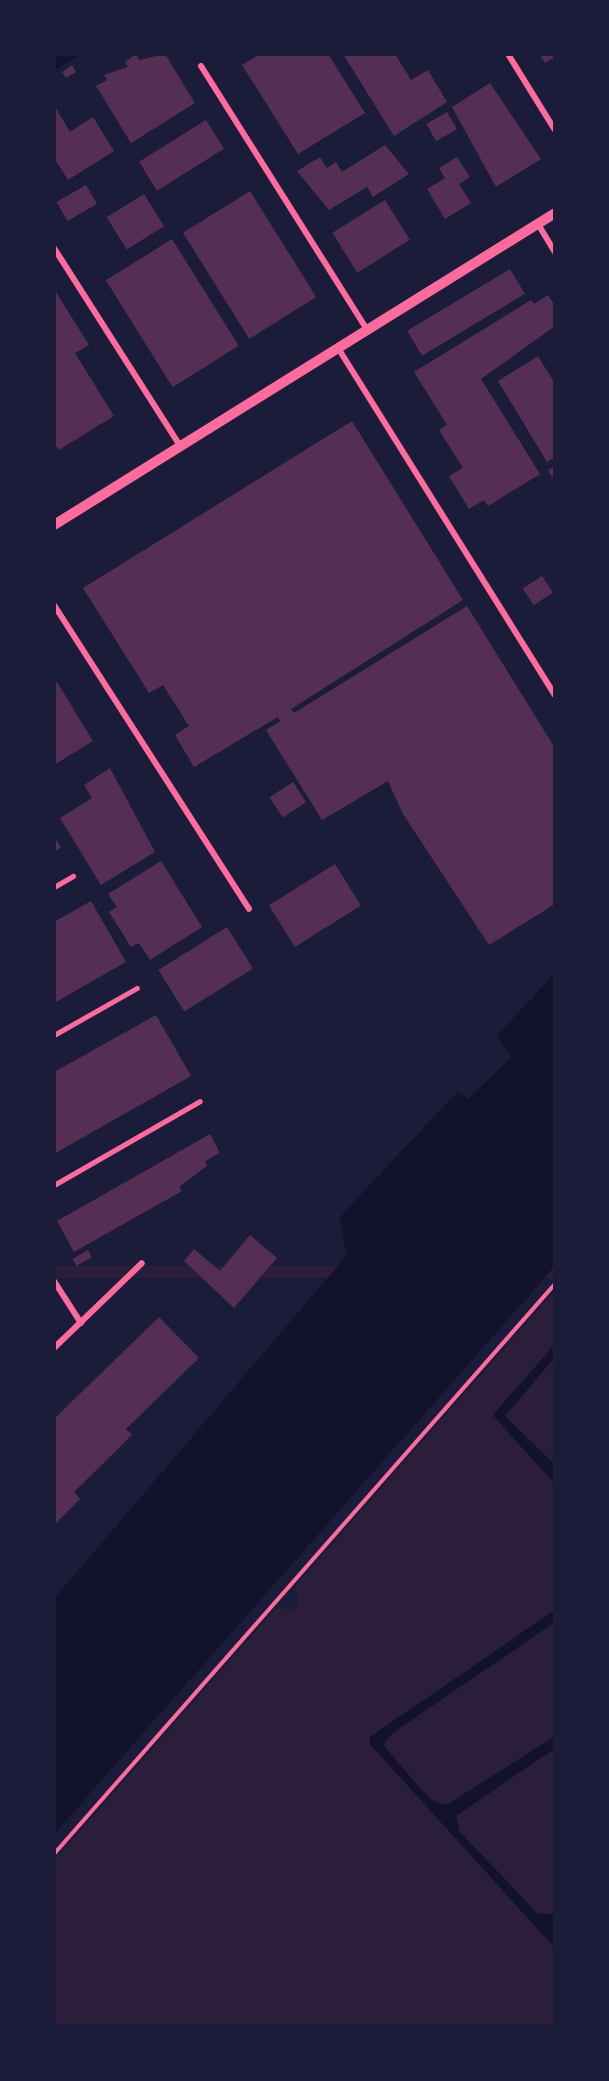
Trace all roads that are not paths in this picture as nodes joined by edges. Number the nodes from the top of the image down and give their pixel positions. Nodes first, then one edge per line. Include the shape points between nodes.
1 (508, 54) edge
2 (201, 66) dead end
3 (555, 130) edge
4 (555, 213) edge
5 (538, 224) junction
6 (54, 248) edge
7 (555, 252) edge
8 (367, 330) junction
9 (338, 348) junction
10 (180, 446) junction
11 (54, 525) edge
12 (54, 605) edge
13 (555, 695) edge
14 (73, 876) dead end
15 (54, 887) edge
16 (249, 909) dead end
17 (137, 988) dead end
18 (54, 1035) edge
19 (200, 1101) dead end
20 (54, 1185) edge
21 (142, 1263) dead end
22 (54, 1281) edge
23 (81, 1323) junction
24 (54, 1348) edge

1 - 3 street
2 - 8 street
4 - 5 street
5 - 7 street
5 - 8 street
6 - 10 street
8 - 9 street
9 - 10 street
9 - 13 street
10 - 11 street
12 - 16 street
14 - 15 lane
17 - 18 lane
19 - 20 lane
21 - 23 street
22 - 23 street
23 - 24 street

